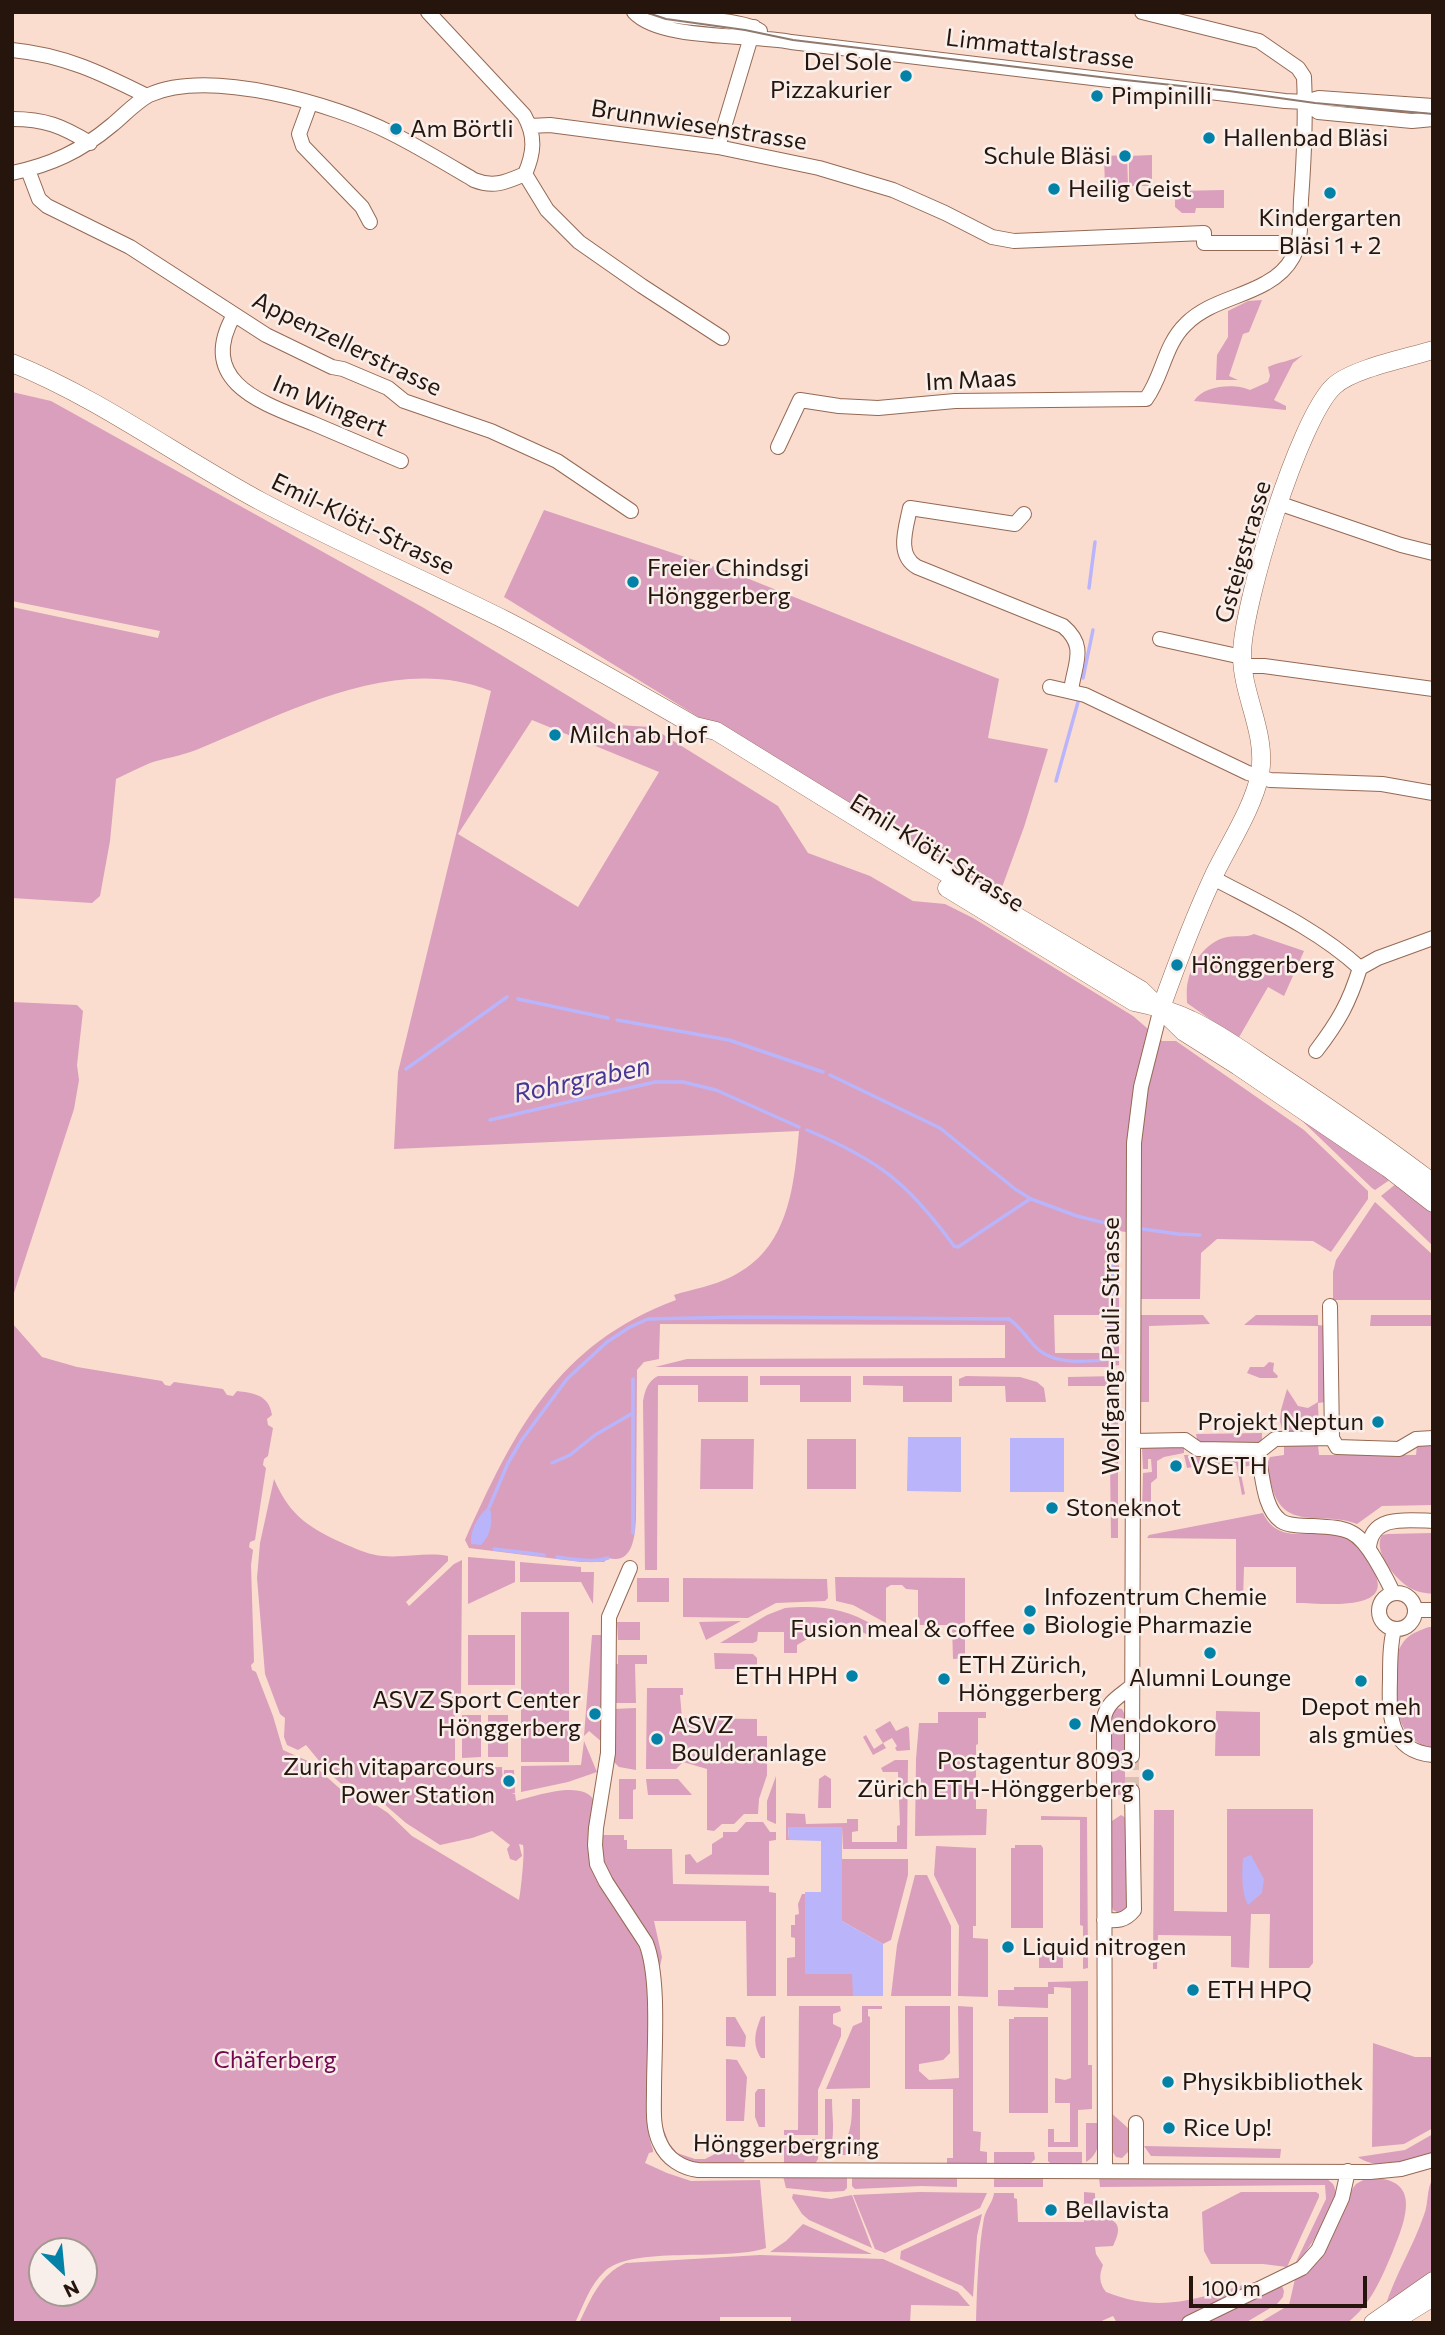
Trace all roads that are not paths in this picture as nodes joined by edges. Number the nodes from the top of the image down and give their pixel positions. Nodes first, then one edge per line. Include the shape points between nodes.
1 (428, 12) edge
2 (634, 12) edge
3 (656, 12) edge
4 (1142, 12) edge
5 (752, 33) junction
6 (12, 50) edge
7 (147, 96) junction
8 (1305, 102) junction
9 (310, 104) junction
10 (1433, 106) edge
11 (12, 119) edge
12 (1433, 119) edge
13 (530, 126) junction
14 (89, 144) junction
15 (718, 147) junction
16 (28, 170) junction
17 (12, 173) edge
18 (525, 174) junction
19 (370, 222) dead end
20 (1297, 247) junction
21 (234, 315) junction
22 (722, 338) dead end
23 (1433, 350) edge
24 (12, 363) edge
25 (778, 447) dead end
26 (401, 461) dead end
27 (1279, 503) junction
28 (631, 511) dead end
29 (1024, 514) dead end
30 (1433, 553) edge
31 (1160, 639) dead end
32 (1242, 662) junction
33 (1050, 687) dead end
34 (1433, 689) edge
35 (1071, 691) junction
36 (1259, 777) junction
37 (1433, 793) edge
38 (1213, 878) junction
39 (1433, 938) edge
40 (1360, 968) junction
41 (1161, 1008) junction
42 (1316, 1051) dead end
43 (1433, 1183) edge
44 (1433, 1203) edge
45 (1330, 1306) dead end
46 (1332, 1438) junction
47 (1433, 1438) edge
48 (1133, 1441) junction
49 (1259, 1460) dead end
50 (1433, 1521) edge
51 (1369, 1549) junction
52 (630, 1567) dead end
53 (1393, 1593) junction
54 (1416, 1610) junction
55 (1433, 1610) edge
56 (1394, 1629) junction
57 (1132, 1686) junction
58 (1433, 1755) edge
59 (1132, 1756) tunnel mouth
60 (1132, 1791) tunnel mouth
61 (1104, 1920) junction
62 (1136, 2123) dead end
63 (1433, 2160) edge
64 (1105, 2171) junction
65 (1136, 2171) junction
66 (1348, 2171) junction
67 (1433, 2281) edge
68 (1433, 2297) edge
69 (1433, 2307) edge
70 (1398, 2319) edge
71 (1189, 2323) edge
72 (1373, 2323) edge

1 - 13 street
2 - 5 street, Limmattalstrasse via 653,25
3 - 5 street, Limmattalstrasse
4 - 8 street via 1259,41 1298,68 1304,77
5 - 8 street, Limmattalstrasse via 1023,71
5 - 15 street
6 - 7 street via 59,57
7 - 9 street via 176,87 215,85
7 - 14 street
8 - 10 street, Limmattalstrasse via 1319,98
8 - 12 street, Limmattalstrasse via 1318,112
8 - 20 street
9 - 18 street via 390,132 487,186
9 - 19 street via 299,134 303,146 362,207
11 - 14 street via 49,122
13 - 15 street, Brunnwiesenstrasse
13 - 18 street via 533,152
14 - 16 street
15 - 20 street, Brunnwiesenstrasse via 862,181 923,203 992,237 1014,241 1204,233 1204,243 1288,243
16 - 17 street
16 - 21 street, Appenzellerstrasse via 39,200 47,206 130,247
18 - 22 street via 547,210 579,242
20 - 25 street, Im Maas via 1277,276 1208,308 1186,324 1164,357 1146,399 955,401 878,408 800,400
21 - 26 street, Im Wingert via 222,351 235,383 263,403
21 - 28 street, Appenzellerstrasse via 332,368 388,388 404,401 491,431 558,461
23 - 27 street, Gsteigstrasse via 1335,385 1311,419
24 - 41 street, Emil-Klöti-Strasse via 97,403 264,503 570,654 695,726 716,732 1141,990
27 - 30 street
27 - 32 street, Gsteigstrasse via 1249,609
29 - 35 street via 1015,524 910,509 905,554 917,567 1063,626 1079,652
31 - 32 street
32 - 34 street
32 - 36 street, Gsteigstrasse via 1261,739
33 - 35 street
35 - 36 street
36 - 37 street via 1382,784
36 - 38 street, Gsteigstrasse
38 - 40 street via 1340,949
38 - 41 street, Gsteigstrasse
39 - 40 street
40 - 42 street via 1346,1008
41 - 43 street, Emil-Klöti-Strasse via 1192,1020 1229,1043
41 - 44 street, Emil-Klöti-Strasse via 1184,1032
41 - 48 street, Wolfgang-Pauli-Strasse via 1141,1087 1134,1143
45 - 46 street
46 - 47 street via 1338,1447 1399,1448 1416,1439
46 - 48 street via 1275,1439 1261,1450 1198,1449 1185,1440
48 - 57 street, Wolfgang-Pauli-Strasse
49 - 51 street via 1265,1491 1282,1522 1341,1528 1359,1536
50 - 51 street via 1387,1522 1377,1527
51 - 53 street
52 - 64 street, Hönggerbergring via 609,1617 608,1753 595,1846 606,1882 651,1954 654,2120 666,2153 685,2168 698,2170
53 - 54 street via 1411,1598
53 - 56 street via 1383,1600 1379,1611 1383,1623
54 - 55 street
54 - 56 street via 1407,1626
56 - 58 street via 1390,1720 1411,1749
57 - 59 street, Wolfgang-Pauli-Strasse
57 - 61 street via 1110,1703 1104,1718
60 - 61 street via 1134,1910 1128,1918
61 - 64 street
62 - 65 street
63 - 66 street, Hönggerbergring via 1401,2169
64 - 65 street, Hönggerbergring
65 - 66 street, Hönggerbergring
66 - 71 street via 1342,2198 1318,2250 1302,2268
67 - 72 street
68 - 70 street
69 - 70 street

